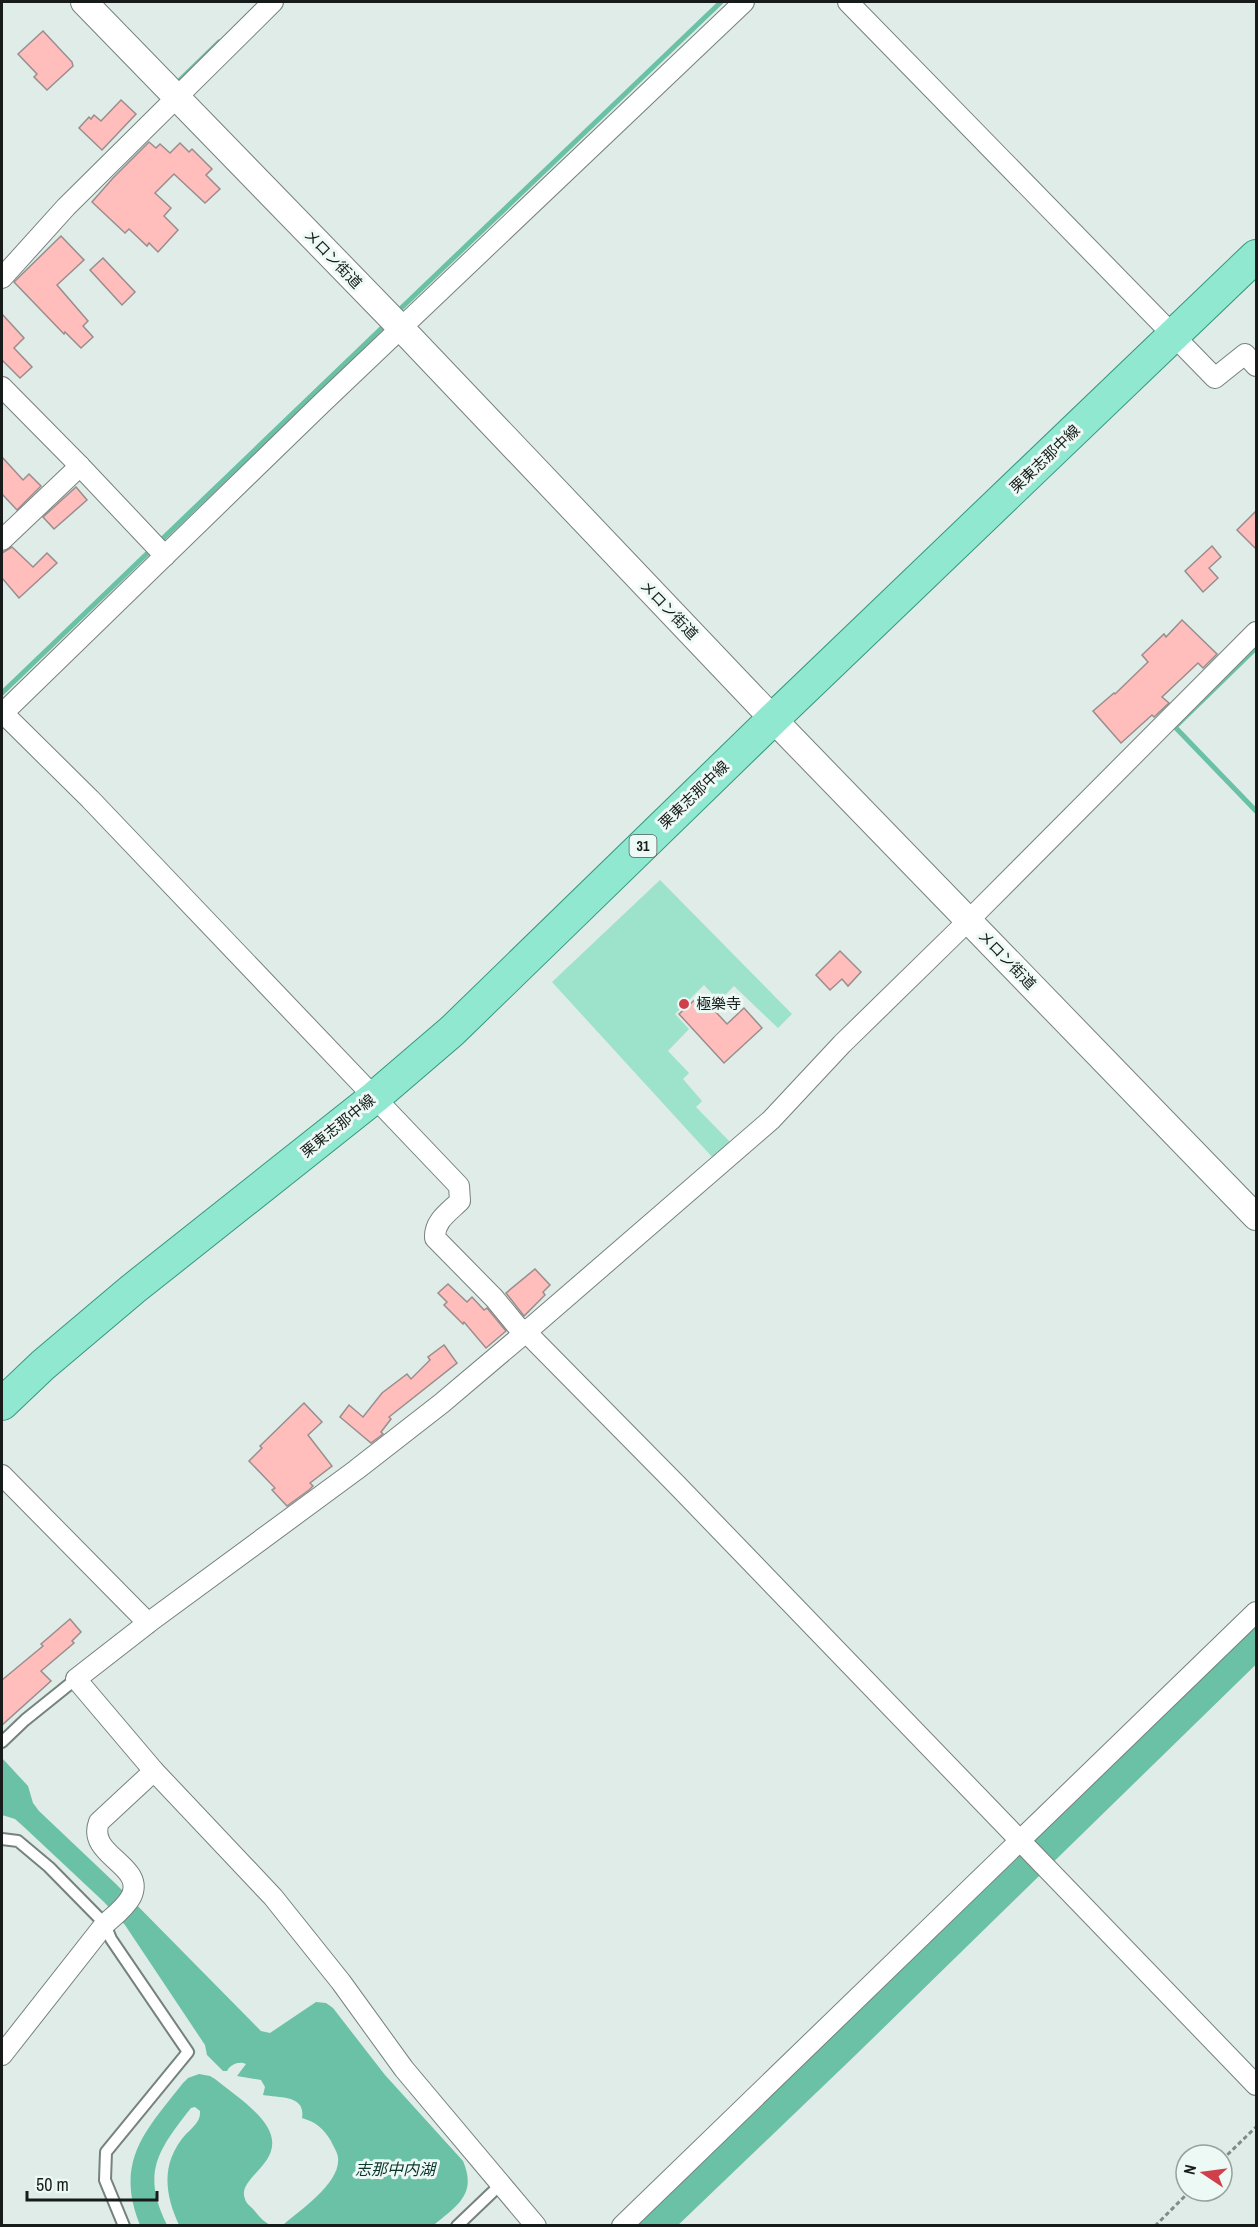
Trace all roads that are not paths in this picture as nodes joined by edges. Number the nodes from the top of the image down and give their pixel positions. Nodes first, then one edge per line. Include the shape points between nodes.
1 (84, 2) edge
2 (273, 2) edge
3 (744, 2) edge
4 (848, 2) edge
5 (176, 96) junction
6 (1257, 256) edge
7 (2, 278) edge
8 (394, 321) junction
9 (1173, 336) junction
10 (1257, 366) edge
11 (2, 387) edge
12 (80, 466) junction
13 (2, 540) edge
14 (157, 547) junction
15 (1257, 632) edge
16 (2, 713) edge
17 (773, 719) junction
18 (969, 920) junction
19 (375, 1097) junction
20 (1257, 1216) edge
21 (526, 1332) junction
22 (2, 1404) edge
23 (2, 1475) edge
24 (1257, 1612) edge
25 (148, 1623) junction
26 (76, 1679) junction
27 (2, 1742) edge
28 (154, 1771) junction
29 (2, 1839) edge
30 (1018, 1840) junction
31 (105, 1924) junction
32 (2, 2055) edge
33 (1257, 2085) edge
34 (501, 2184) junction
35 (123, 2226) edge
36 (457, 2226) edge
37 (536, 2226) edge
38 (622, 2226) edge

1 - 5 street, メロン街道
2 - 5 street
3 - 8 street
4 - 9 street
5 - 7 street
5 - 8 street, メロン街道
6 - 9 main road, 栗東志那中線 / 31
8 - 14 street
8 - 17 street, メロン街道
9 - 10 street via 1215,378 1245,354
9 - 17 main road, 栗東志那中線 / 31
11 - 12 street
12 - 13 street
12 - 14 street
14 - 16 street
15 - 18 street
16 - 19 street via 90,799
17 - 18 street, メロン街道
17 - 19 main road, 栗東志那中線 / 31 via 460,1023
18 - 20 street, メロン街道
18 - 21 street via 842,1044 771,1120
19 - 21 street via 459,1186 460,1201 438,1222 435,1238
19 - 22 main road, 栗東志那中線 / 31 via 133,1289
21 - 25 street via 356,1470
21 - 30 street
23 - 25 street
24 - 30 street
25 - 26 street
26 - 27 lane
26 - 28 street
28 - 31 street via 99,1822 96,1830 96,1838 134,1883 124,1907
28 - 34 street via 273,1897 404,2069
29 - 31 lane via 18,1841 42,1860
30 - 33 street
30 - 38 street
31 - 32 street
31 - 35 lane via 111,1939 188,2052 106,2152 105,2180
34 - 36 lane
34 - 37 street

